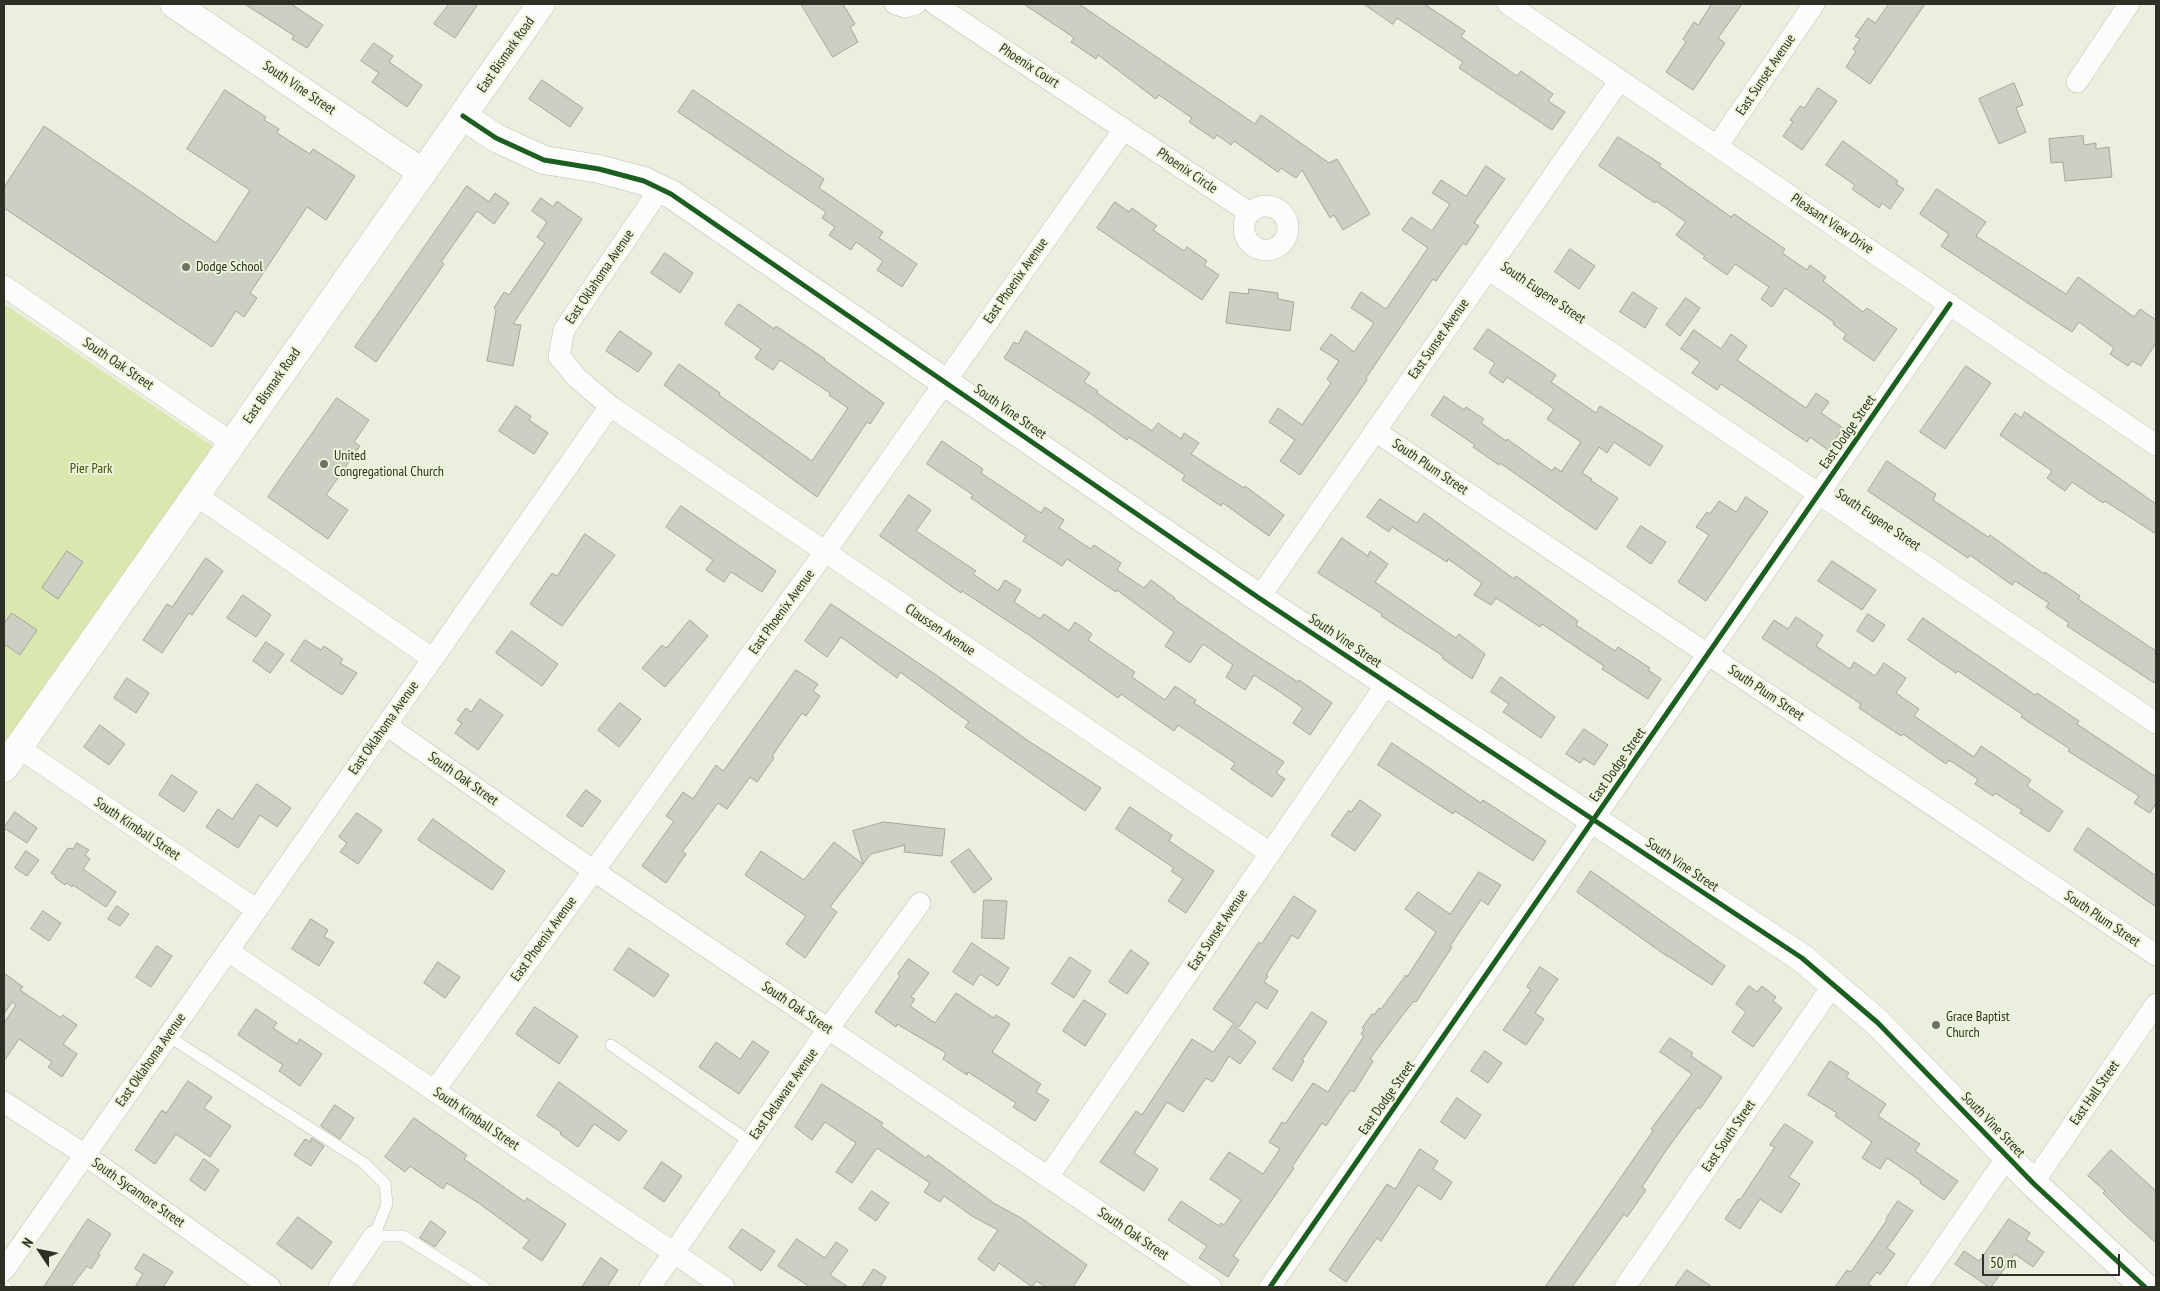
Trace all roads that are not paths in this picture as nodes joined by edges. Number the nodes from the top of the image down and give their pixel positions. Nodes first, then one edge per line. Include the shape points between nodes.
1 (174, 4) edge
2 (541, 4) edge
3 (895, 4) edge
4 (916, 4) edge
5 (935, 4) edge
6 (1508, 4) edge
7 (1814, 4) edge
8 (2129, 4) edge
9 (1620, 80) junction
10 (2077, 82) dead end
11 (463, 116) junction
12 (1124, 128) junction
13 (1717, 146) junction
14 (423, 173) junction
15 (660, 189) junction
16 (1250, 213) dead end
17 (1488, 269) junction
18 (4, 286) edge
19 (1950, 304) junction
20 (946, 381) junction
21 (610, 406) junction
22 (1375, 431) junction
23 (2153, 435) edge
24 (232, 443) junction
25 (1819, 494) junction
26 (196, 495) junction
27 (825, 552) junction
28 (1259, 598) junction
29 (1708, 654) junction
30 (432, 659) junction
31 (1387, 683) junction
32 (2156, 722) edge
33 (386, 725) junction
34 (11, 757) edge
35 (1594, 820) junction
36 (1270, 853) junction
37 (594, 871) junction
38 (920, 903) dead end
39 (256, 910) junction
40 (228, 951) junction
41 (2156, 955) edge
42 (1833, 985) junction
43 (2156, 1004) edge
44 (828, 1029) junction
45 (168, 1036) junction
46 (611, 1045) dead end
47 (434, 1091) junction
48 (4, 1102) edge
49 (750, 1142) junction
50 (84, 1155) junction
51 (2007, 1157) junction
52 (1048, 1177) junction
53 (2033, 1183) junction
54 (374, 1236) junction
55 (674, 1253) junction
56 (4, 1270) edge
57 (2142, 1286) edge
58 (270, 1287) edge
59 (339, 1287) edge
60 (484, 1287) edge
61 (650, 1287) edge
62 (724, 1287) edge
63 (1211, 1287) edge
64 (1270, 1287) edge
65 (1625, 1287) edge
66 (1917, 1287) edge

1 - 14 street, South Vine Street
2 - 11 street, East Bismark Road
3 - 4 street via 905,7
5 - 12 street, Phoenix Court
6 - 9 street, Pleasant View Drive
7 - 13 street, East Sunset Avenue
8 - 10 street
9 - 13 street, Pleasant View Drive
9 - 17 street, East Sunset Avenue
11 - 14 street, East Bismark Road
11 - 15 street, South Vine Street via 496,138 544,160 599,169 644,181
12 - 16 street, Phoenix Circle
12 - 20 street, East Phoenix Avenue
13 - 19 street, Pleasant View Drive
14 - 24 street, East Bismark Road
15 - 20 street, South Vine Street
15 - 21 street, East Oklahoma Avenue via 564,330 560,356 577,378
17 - 22 street, East Sunset Avenue
17 - 25 street, South Eugene Street
18 - 24 street, South Oak Street
19 - 23 street, Pleasant View Drive
19 - 25 street, East Dodge Street
20 - 27 street, East Phoenix Avenue
20 - 28 street, South Vine Street
21 - 27 street, Claussen Avenue
21 - 30 street, East Oklahoma Avenue
22 - 28 street, East Sunset Avenue
22 - 29 street, South Plum Street
24 - 26 street, East Bismark Road
25 - 29 street, East Dodge Street
25 - 32 street, South Eugene Street
26 - 30 street
26 - 34 street, East Bismark Road
27 - 36 street, Claussen Avenue
27 - 37 street, East Phoenix Avenue
28 - 31 street, South Vine Street
29 - 35 street, East Dodge Street
29 - 41 street, South Plum Street
30 - 33 street, East Oklahoma Avenue
31 - 35 street, South Vine Street
31 - 36 street, East Sunset Avenue
33 - 37 street, South Oak Street
33 - 39 street, East Oklahoma Avenue
34 - 39 street, South Kimball Street
35 - 42 street, South Vine Street via 1802,958
35 - 64 street, East Dodge Street
36 - 52 street, East Sunset Avenue
37 - 44 street, South Oak Street
37 - 47 street, East Phoenix Avenue
38 - 44 street, East Delaware Avenue
39 - 40 street, East Oklahoma Avenue
40 - 45 street, East Oklahoma Avenue
40 - 47 street, South Kimball Street
42 - 51 street, South Vine Street via 1878,1023
42 - 65 street, East South Street
43 - 53 street, East Hall Street
44 - 49 street, East Delaware Avenue
44 - 52 street, South Oak Street
45 - 50 street, East Oklahoma Avenue
45 - 54 lane via 364,1163 384,1184 387,1204
46 - 49 lane
47 - 55 street, South Kimball Street
48 - 50 street, South Sycamore Street
49 - 55 street, East Delaware Avenue
50 - 56 street, East Oklahoma Avenue
50 - 58 street, South Sycamore Street
51 - 53 street, South Vine Street
51 - 66 street
52 - 63 street, South Oak Street
53 - 57 street, South Vine Street
54 - 59 street
54 - 60 lane via 403,1236
55 - 61 street, East Delaware Avenue
55 - 62 street, South Kimball Street

